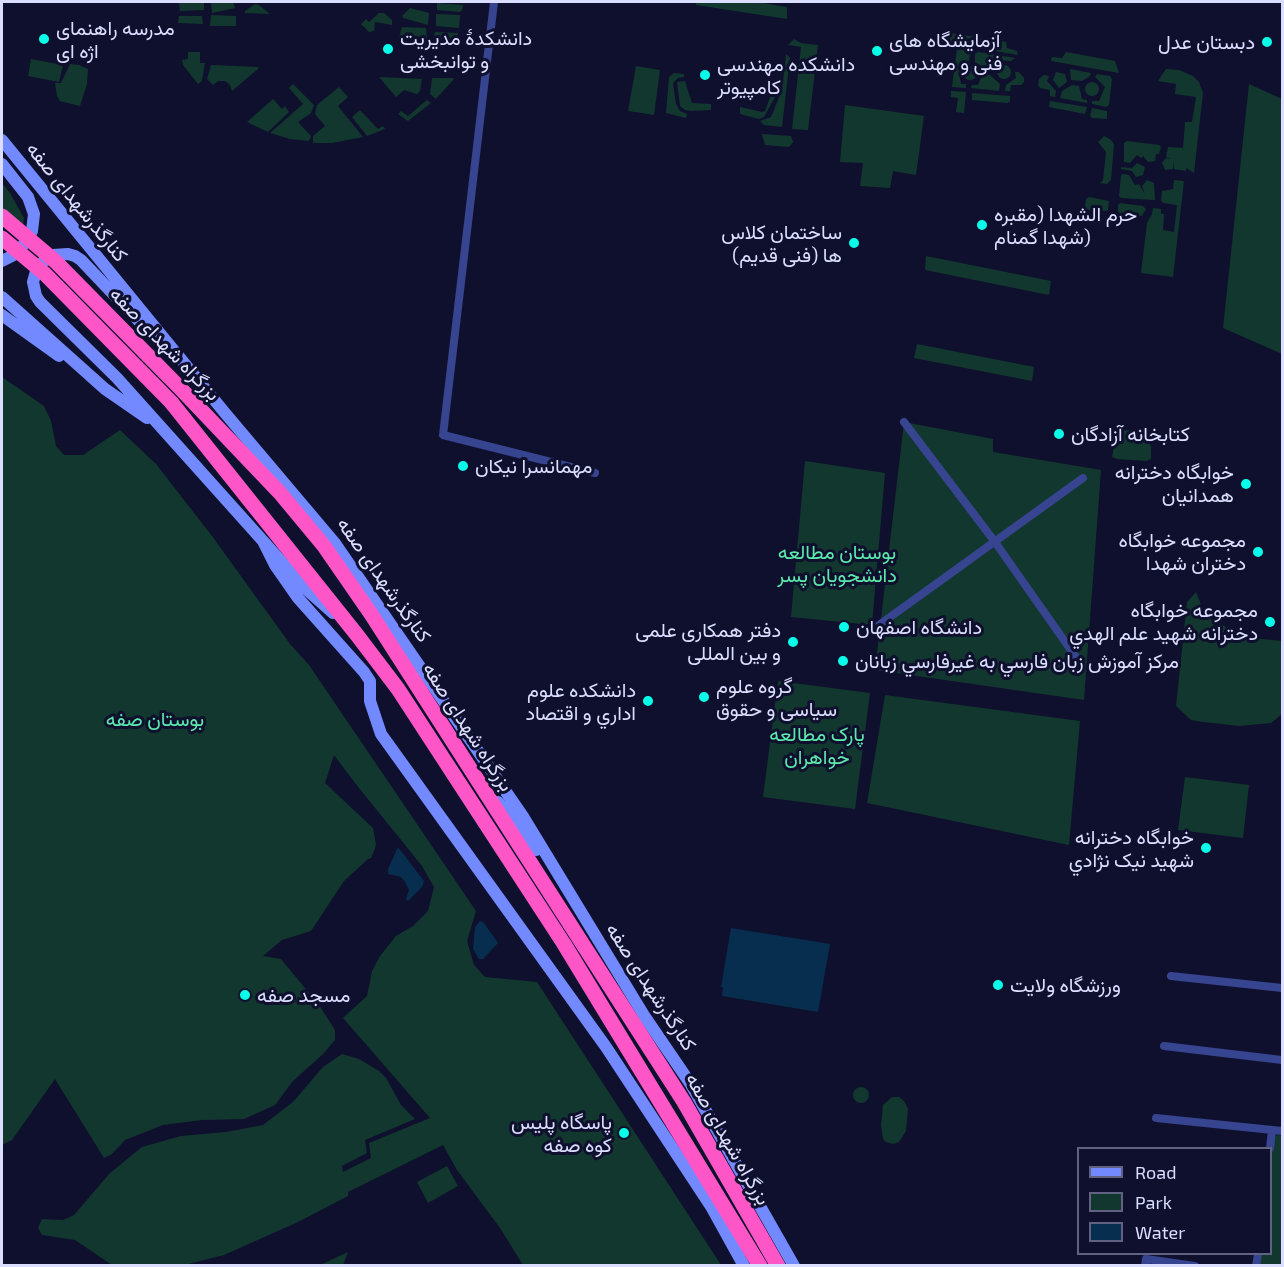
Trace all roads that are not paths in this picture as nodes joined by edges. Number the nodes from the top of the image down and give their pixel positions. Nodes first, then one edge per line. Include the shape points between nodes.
1 (494, 2) edge
2 (2, 140) edge
3 (2, 164) edge
4 (2, 216) edge
5 (2, 238) edge
6 (2, 261) edge
7 (2, 297) edge
8 (2, 315) edge
9 (105, 389) junction
10 (225, 413) junction
11 (904, 422) dead end
12 (162, 429) junction
13 (595, 473) dead end
14 (1083, 478) dead end
15 (263, 541) junction
16 (995, 542) junction
17 (879, 625) dead end
18 (357, 634) junction
19 (1080, 663) dead end
20 (448, 736) junction
21 (566, 889) junction
22 (573, 900) junction
23 (1171, 976) dead end
24 (1282, 988) edge
25 (1164, 1046) dead end
26 (1282, 1060) edge
27 (1156, 1118) dead end
28 (1272, 1130) junction
29 (1282, 1131) edge
30 (1270, 1147) edge
31 (715, 1158) junction
32 (751, 1187) junction
33 (712, 1208) junction
34 (777, 1236) junction
35 (742, 1262) edge
36 (760, 1266) edge
37 (778, 1266) edge
38 (794, 1266) edge
39 (1146, 1266) edge
40 (1195, 1266) edge

1 - 13 street via 443,435
2 - 10 main road, کنارگذرشهدای صفه
3 - 6 main road via 28,197 34,214 26,243
4 - 20 highway, بزرگراه شهدای صفه via 56,262 280,493 324,546
5 - 18 highway, بزرگراه شهدای صفه via 45,273 171,402
7 - 9 main road
8 - 9 main road
9 - 12 main road
10 - 12 main road via 81,260 61,254 47,258 34,275 34,289 40,302
10 - 21 main road, کنارگذرشهدای صفه via 334,542 524,818
11 - 16 street
12 - 15 main road
14 - 16 street
15 - 18 main road via 306,589
15 - 33 main road via 298,598 364,672 381,734 606,1047
16 - 17 street
16 - 19 street
18 - 36 highway, بزرگراه شهدای صفه via 398,689 564,944
20 - 21 main road
20 - 31 highway, بزرگراه شهدای صفه via 684,1102
21 - 22 main road, کنارگذرشهدای صفه
22 - 31 main road via 682,1088
22 - 32 main road, کنارگذرشهدای صفه
23 - 24 street
25 - 26 street
27 - 28 street
28 - 29 street
28 - 30 street
31 - 37 highway, بزرگراه شهدای صفه
32 - 33 main road via 749,1200 738,1212 722,1215
32 - 34 main road, کنارگذرشهدای صفه
33 - 35 main road
34 - 35 main road via 764,1231 753,1233 743,1242
34 - 38 main road, کنارگذرشهدای صفه
39 - 40 street via 1146,1259

